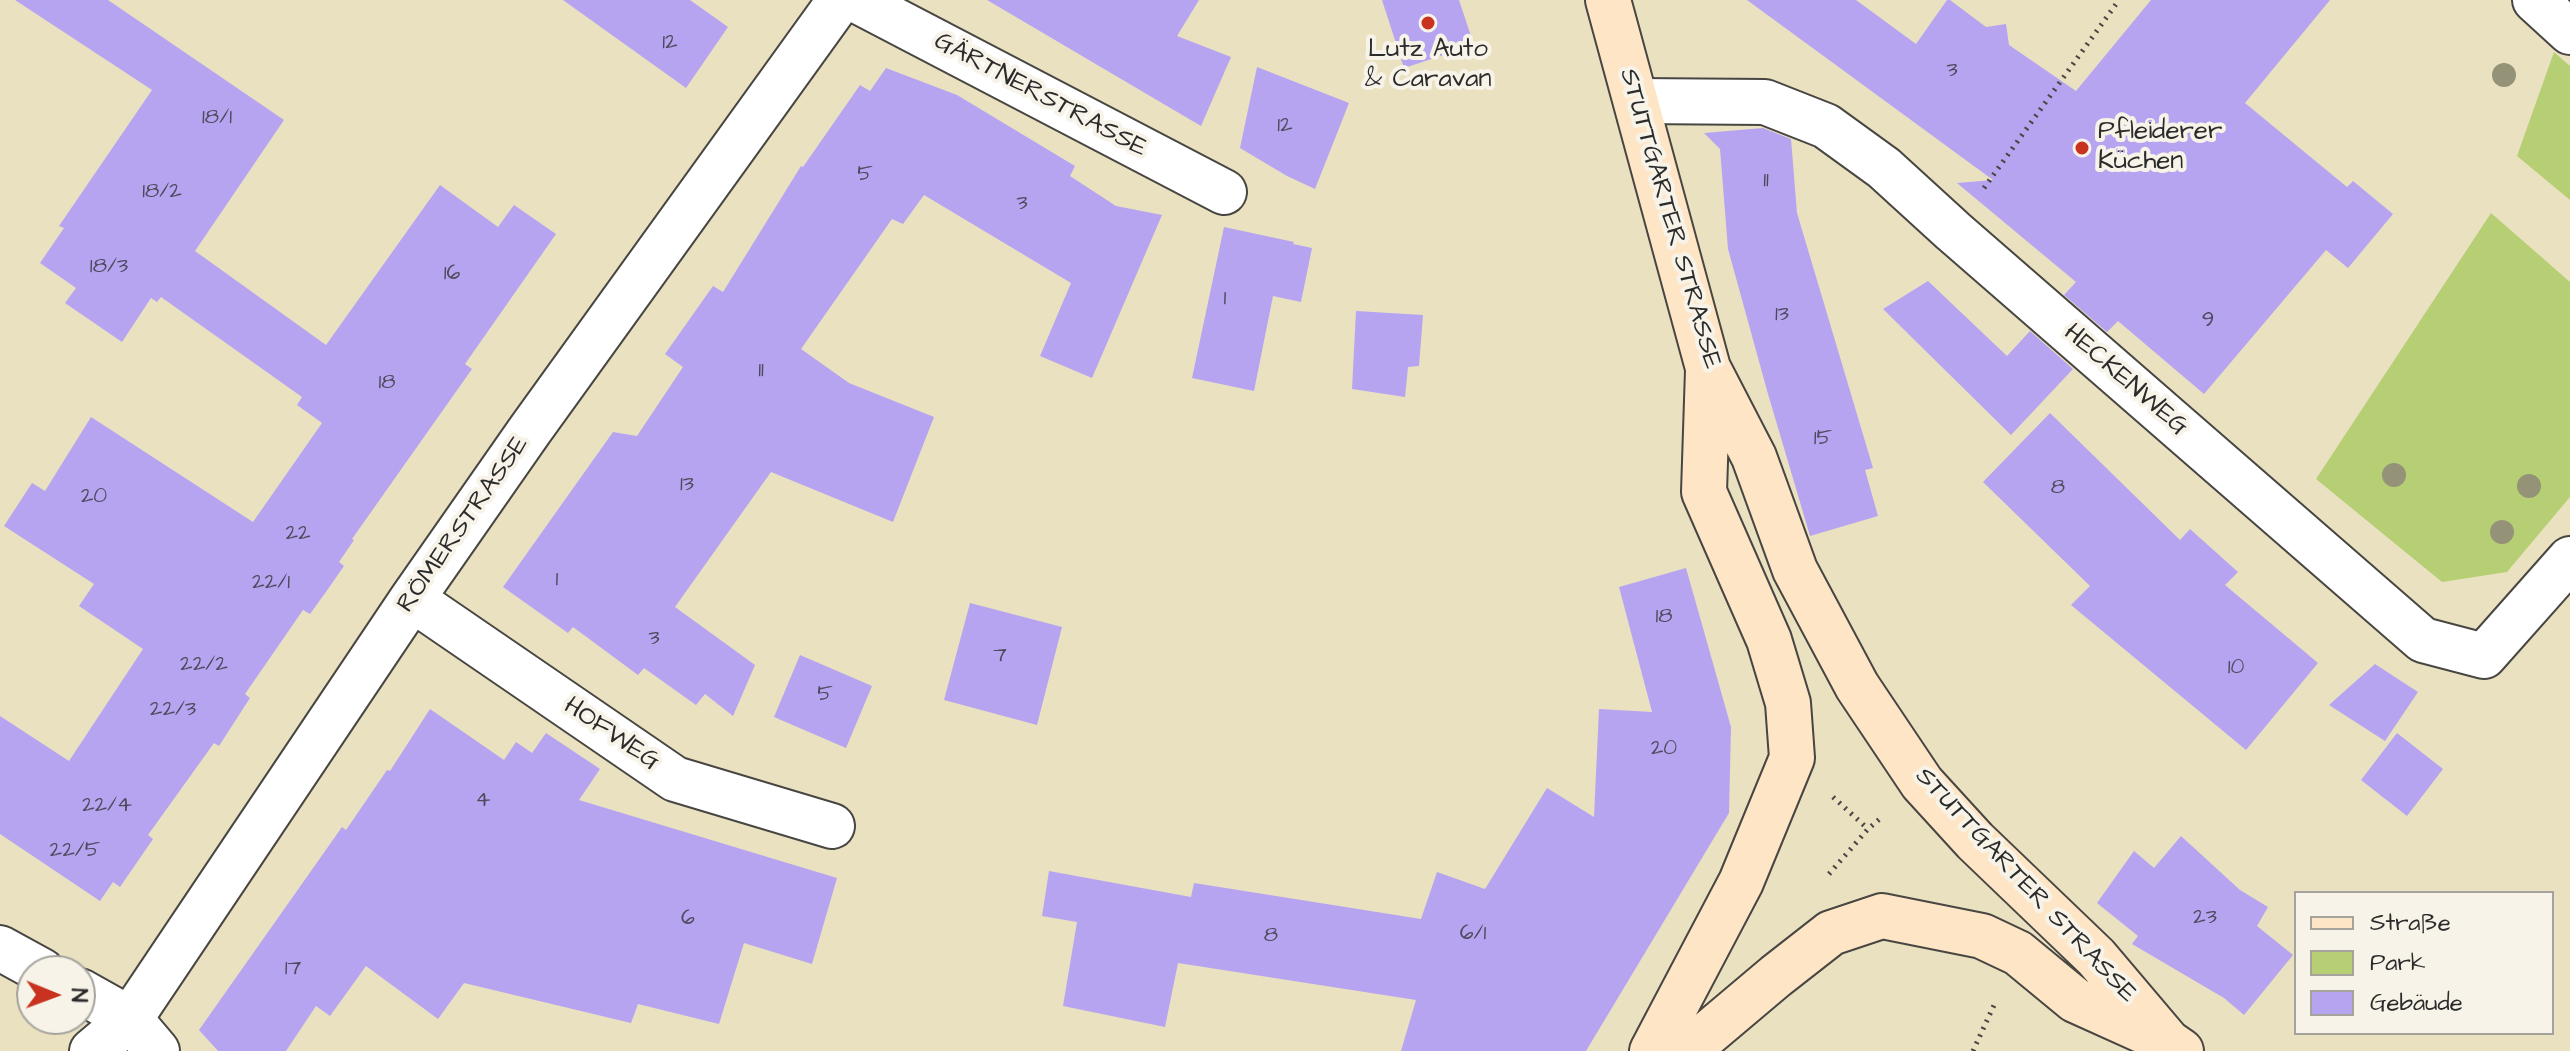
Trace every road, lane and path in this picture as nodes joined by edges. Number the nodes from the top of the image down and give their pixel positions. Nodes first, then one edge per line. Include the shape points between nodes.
1 (840, 0) edge
2 (856, 0) edge
3 (1608, 0) edge
4 (2119, 0) edge
5 (2535, 0) edge
6 (2570, 32) edge
7 (1637, 101) junction
8 (1224, 192) dead end
9 (1953, 231) junction
10 (1708, 368) junction
11 (2570, 559) edge
12 (412, 599) junction
13 (1922, 783) junction
14 (832, 826) dead end
15 (1831, 933) junction
16 (2001, 992) dead end
17 (96, 1002) edge
18 (144, 1035) edge
19 (2174, 1046) edge
20 (92, 1051) edge
21 (1652, 1051) edge
22 (1687, 1051) edge
23 (1973, 1051) edge

1 - 12 street, RÖMERSTRASSE
2 - 8 street, GÄRTNERSTRASSE
3 - 7 main road, STUTTGARTER STRASSE
4 - 9 path
5 - 6 street
7 - 9 street, HECKENWEG via 1765,102 1826,126 1884,168
7 - 10 main road, STUTTGARTER STRASSE
9 - 11 street, HECKENWEG via 2423,640 2484,656
10 - 13 main road, STUTTGARTER STRASSE via 1754,457 1795,570 1857,686
10 - 21 main road via 1704,492 1769,640 1788,703 1792,758 1741,882
12 - 14 street, HOFWEG via 675,779
12 - 18 street, RÖMERSTRASSE
13 - 15 path via 1868,829 1826,878
13 - 19 main road, STUTTGARTER STRASSE via 2096,957
15 - 19 main road via 1882,916 1982,936 2018,953 2075,1000
15 - 22 main road
16 - 23 path
17 - 18 street
18 - 20 street, RÖMERSTRASSE

